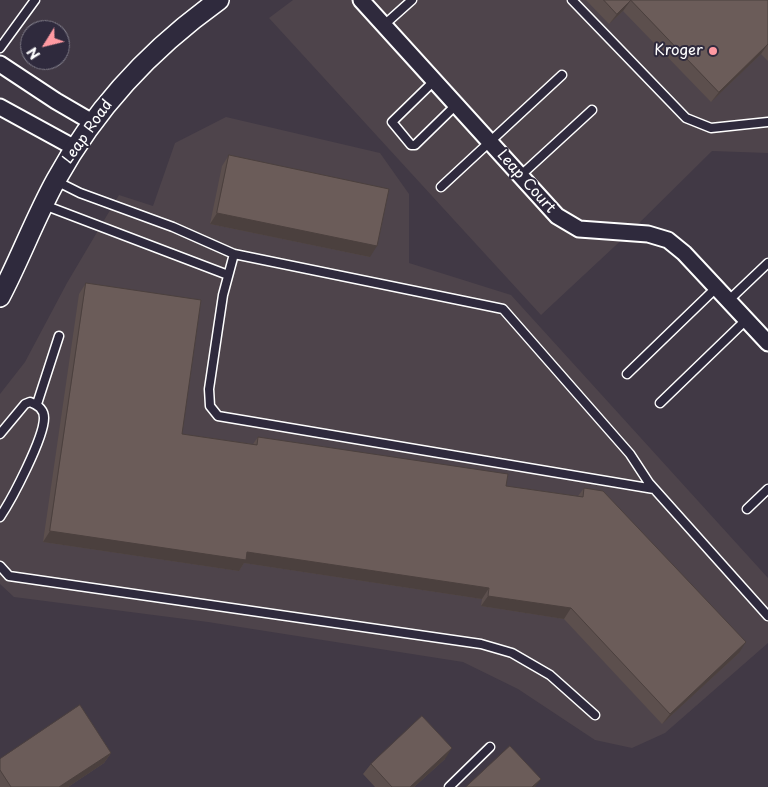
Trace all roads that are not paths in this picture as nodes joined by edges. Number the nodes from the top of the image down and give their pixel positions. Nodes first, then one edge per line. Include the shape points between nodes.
1 (35, 0) edge
2 (219, 0) edge
3 (361, 0) edge
4 (412, 0) edge
5 (572, 0) edge
6 (384, 25) junction
7 (0, 48) edge
8 (0, 64) edge
9 (562, 75) dead end
10 (434, 80) junction
11 (456, 105) junction
12 (0, 107) edge
13 (592, 110) dead end
14 (92, 122) junction
15 (768, 122) edge
16 (490, 142) junction
17 (75, 148) junction
18 (520, 176) junction
19 (56, 181) junction
20 (440, 187) dead end
21 (44, 206) junction
22 (234, 254) junction
23 (768, 263) edge
24 (228, 275) junction
25 (716, 288) junction
26 (0, 297) edge
27 (728, 301) junction
28 (746, 320) junction
29 (59, 336) dead end
30 (766, 336) edge
31 (627, 374) dead end
32 (660, 403) dead end
33 (37, 404) junction
34 (0, 434) edge
35 (654, 489) junction
36 (768, 489) edge
37 (747, 509) dead end
38 (0, 517) edge
39 (0, 566) edge
40 (768, 616) edge
41 (595, 714) dead end
42 (490, 747) dead end
43 (449, 787) edge

1 - 7 lane
2 - 14 street, Leap Road via 164,43
3 - 6 street, Leap Court
4 - 6 lane
5 - 15 lane via 686,118 712,128
6 - 10 street, Leap Court
8 - 14 street
9 - 16 lane
10 - 11 street, Leap Court
10 - 11 lane via 392,122 411,145 415,145
11 - 16 street, Leap Court
12 - 17 street
13 - 18 lane
14 - 17 street, Leap Road
16 - 18 street, Leap Court
16 - 20 lane
17 - 19 street, Leap Road
18 - 25 street, Leap Court via 557,216 579,229 648,234 668,240
19 - 21 street, Leap Road
19 - 22 lane
21 - 24 lane
21 - 26 street, Leap Road
22 - 24 lane
22 - 35 lane via 503,309 630,454
23 - 27 lane
24 - 35 lane via 222,295 209,389 210,406 218,416
25 - 27 street, Leap Court
25 - 31 lane
27 - 28 street, Leap Court
28 - 30 street, Leap Court
28 - 32 lane
29 - 33 lane
33 - 34 lane via 24,404
33 - 38 lane via 44,418 40,439
35 - 40 lane
36 - 37 lane
39 - 41 lane via 9,576 481,644 512,653 550,675
42 - 43 lane

